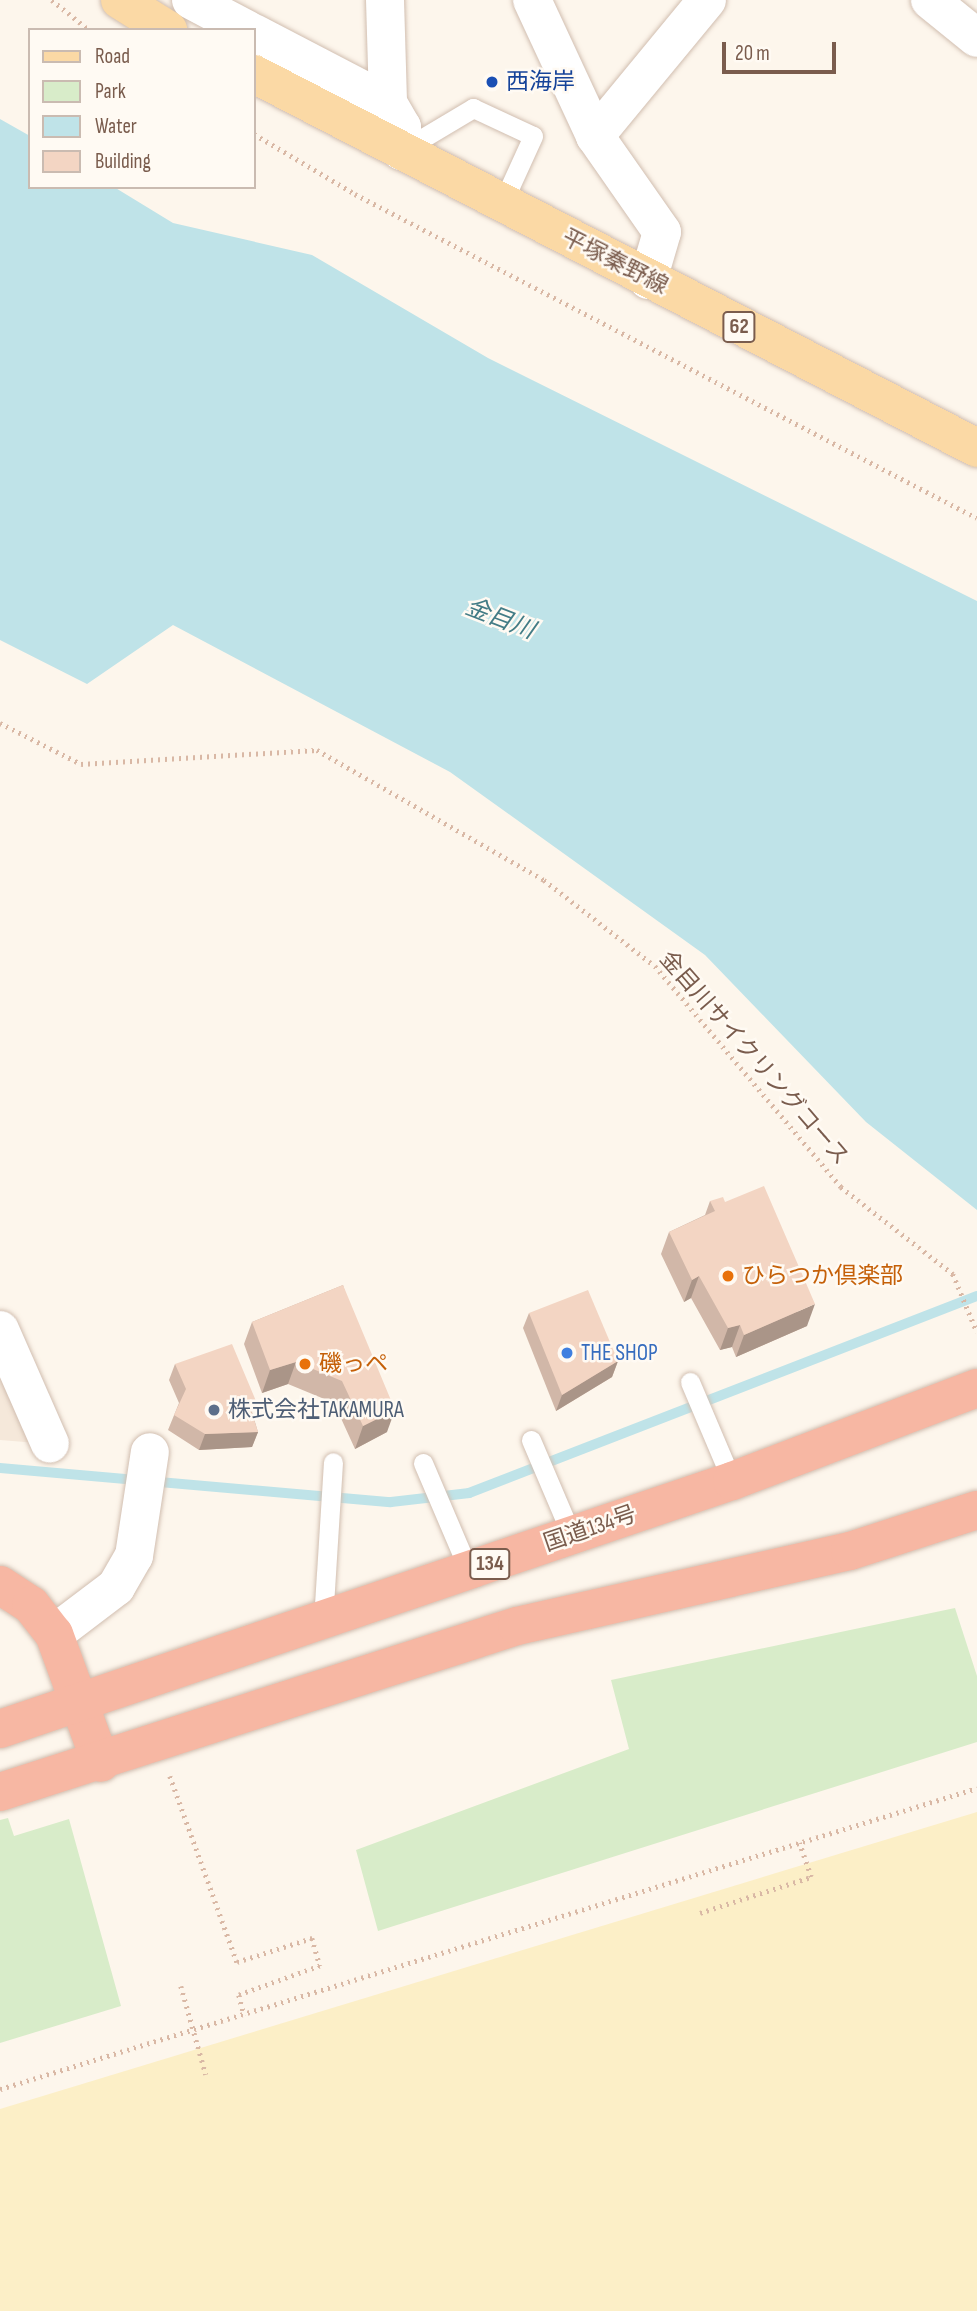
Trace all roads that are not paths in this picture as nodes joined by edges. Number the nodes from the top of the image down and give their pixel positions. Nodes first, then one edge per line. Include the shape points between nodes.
1 (120, 0) edge
2 (191, 0) edge
3 (384, 0) edge
4 (532, 0) edge
5 (707, 0) edge
6 (930, 0) edge
7 (165, 28) edge
8 (244, 28) edge
9 (256, 34) edge
10 (977, 38) edge
11 (256, 75) edge
12 (388, 103) junction
13 (595, 136) junction
14 (401, 151) junction
15 (502, 204) junction
16 (649, 280) junction
17 (977, 448) edge
18 (0, 1330) edge
19 (690, 1382) dead end
20 (977, 1388) edge
21 (531, 1440) dead end
22 (50, 1444) dead end
23 (150, 1452) dead end
24 (333, 1467) dead end
25 (425, 1468) dead end
26 (732, 1481) junction
27 (977, 1510) edge
28 (572, 1535) junction
29 (469, 1571) junction
30 (0, 1585) edge
31 (323, 1621) junction
32 (54, 1634) junction
33 (81, 1706) junction
34 (0, 1729) edge
35 (101, 1763) junction
36 (0, 1792) edge

1 - 7 main road
2 - 8 street
3 - 12 street
4 - 13 street
5 - 13 street
6 - 10 street
9 - 12 street
11 - 14 main road, 平塚秦野線 / 62
12 - 14 street via 402,127
13 - 16 street via 662,232
14 - 15 main road, 平塚秦野線 / 62
14 - 15 lane via 472,108 533,136
15 - 16 main road, 平塚秦野線 / 62
16 - 17 main road, 平塚秦野線 / 62
18 - 22 street
19 - 26 lane
20 - 26 highway, 国道134号 / 134
21 - 28 lane
23 - 32 street via 134,1556 116,1587
24 - 31 lane
25 - 29 lane
26 - 28 highway, 国道134号 / 134
27 - 35 highway via 850,1551 517,1626
28 - 29 highway, 国道134号 / 134
29 - 31 highway, 国道134号 / 134
30 - 32 highway via 31,1605
31 - 33 highway, 国道134号 / 134
32 - 33 highway
33 - 34 highway, 国道134号 / 134
33 - 35 highway
35 - 36 highway

